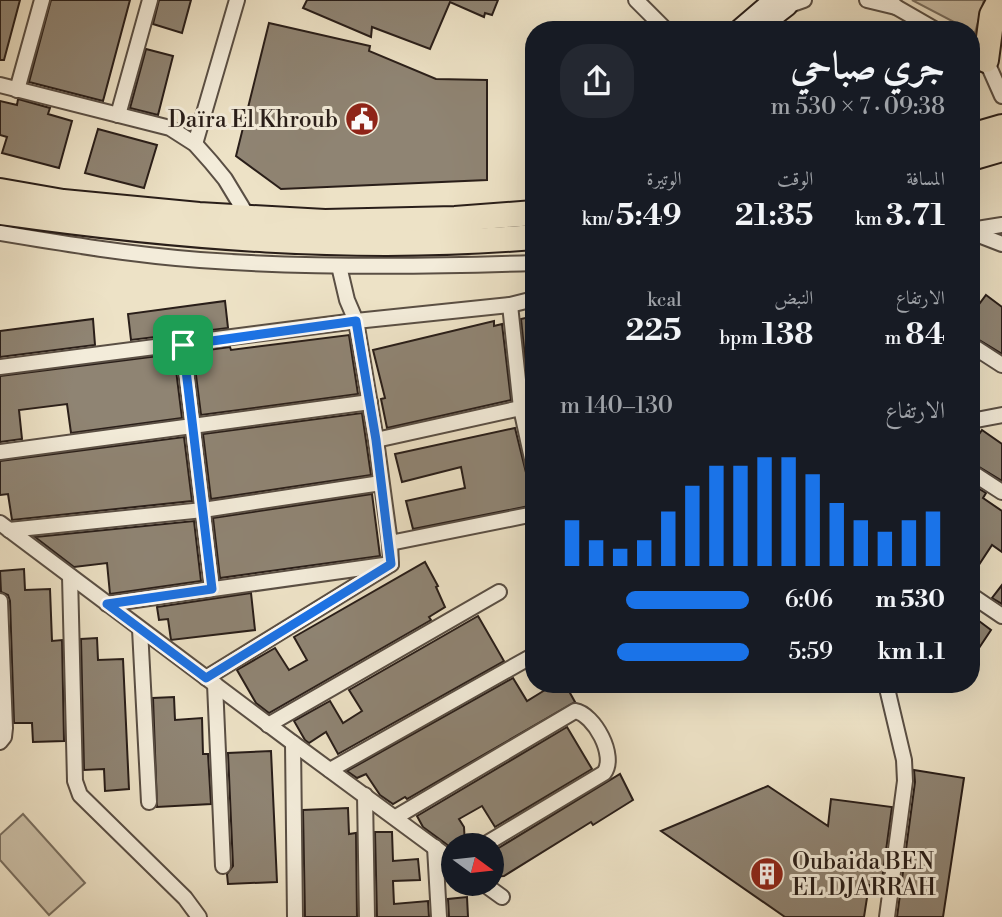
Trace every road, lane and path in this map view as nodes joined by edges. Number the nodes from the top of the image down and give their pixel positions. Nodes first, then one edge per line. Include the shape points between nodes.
1 (42, 0) edge
2 (150, 0) edge
3 (236, 0) edge
4 (636, 0) edge
5 (867, 0) edge
6 (1000, 0) edge
7 (789, 2) edge
8 (893, 3) edge
9 (657, 21) edge
10 (755, 21) edge
11 (767, 21) edge
12 (922, 21) edge
13 (980, 53) edge
14 (980, 58) edge
15 (0, 85) edge
16 (17, 90) junction
17 (1002, 96) edge
18 (118, 115) junction
19 (195, 144) junction
20 (0, 191) edge
21 (525, 207) edge
22 (0, 212) edge
23 (525, 214) edge
24 (491, 216) junction
25 (248, 217) junction
26 (1002, 225) edge
27 (980, 229) edge
28 (0, 233) edge
29 (980, 235) edge
30 (525, 238) edge
31 (1002, 244) edge
32 (525, 264) edge
33 (339, 266) junction
34 (525, 301) edge
35 (510, 305) junction
36 (356, 321) junction
37 (183, 345) junction
38 (980, 351) edge
39 (1002, 365) edge
40 (0, 367) edge
41 (525, 394) edge
42 (370, 402) junction
43 (525, 406) edge
44 (1002, 415) edge
45 (980, 419) edge
46 (191, 427) junction
47 (376, 440) junction
48 (0, 452) edge
49 (980, 478) edge
50 (381, 483) junction
51 (1002, 492) edge
52 (203, 510) junction
53 (525, 516) edge
54 (4, 527) edge
55 (390, 543) junction
56 (391, 564) junction
57 (70, 576) junction
58 (212, 589) junction
59 (499, 592) dead end
60 (0, 601) edge
61 (980, 601) edge
62 (107, 604) junction
63 (1002, 616) edge
64 (140, 629) junction
65 (525, 660) edge
66 (210, 681) junction
67 (888, 693) edge
68 (268, 725) junction
69 (0, 742) edge
70 (293, 743) junction
71 (330, 770) junction
72 (365, 795) junction
73 (149, 802) dead end
74 (396, 817) junction
75 (504, 833) edge
76 (435, 847) junction
77 (441, 852) edge
78 (223, 866) dead end
79 (199, 917) edge
80 (295, 917) edge
81 (367, 917) edge
82 (439, 917) edge
83 (887, 917) edge

1 - 16 street
2 - 18 street
3 - 19 street
4 - 9 street
5 - 8 street
6 - 13 highway
7 - 10 main road
7 - 11 main road
8 - 12 street
14 - 17 street
15 - 16 street
16 - 18 street
18 - 19 street via 170,128
19 - 25 street via 225,179
20 - 25 highway via 63,202
21 - 24 highway
22 - 30 highway via 195,235 345,243
23 - 24 highway
24 - 25 highway via 325,222
26 - 27 street
28 - 33 street via 198,260
29 - 31 street
32 - 33 street
33 - 36 street
34 - 35 street
35 - 36 street
35 - 41 street
36 - 37 street
36 - 42 street
37 - 40 street
37 - 46 street
38 - 39 street
42 - 46 street
42 - 47 street
43 - 47 street
44 - 45 street
46 - 48 street
46 - 52 street
47 - 50 street
49 - 51 street
50 - 52 street
50 - 55 street
52 - 54 street
52 - 58 street
53 - 55 street
54 - 57 street
55 - 56 street
56 - 58 street
56 - 66 street
57 - 62 street
57 - 79 street via 75,781 80,795
58 - 62 street
59 - 68 street
60 - 69 street via 5,728
61 - 63 street
62 - 64 street
64 - 66 street
64 - 73 street
65 - 71 street
66 - 68 street
66 - 78 street
67 - 83 street via 905,781
68 - 70 street
70 - 71 street
70 - 80 street
71 - 72 street
72 - 74 street
72 - 81 street
74 - 75 street via 575,711 588,716 608,750 608,768
74 - 76 street
76 - 77 street
76 - 82 street

